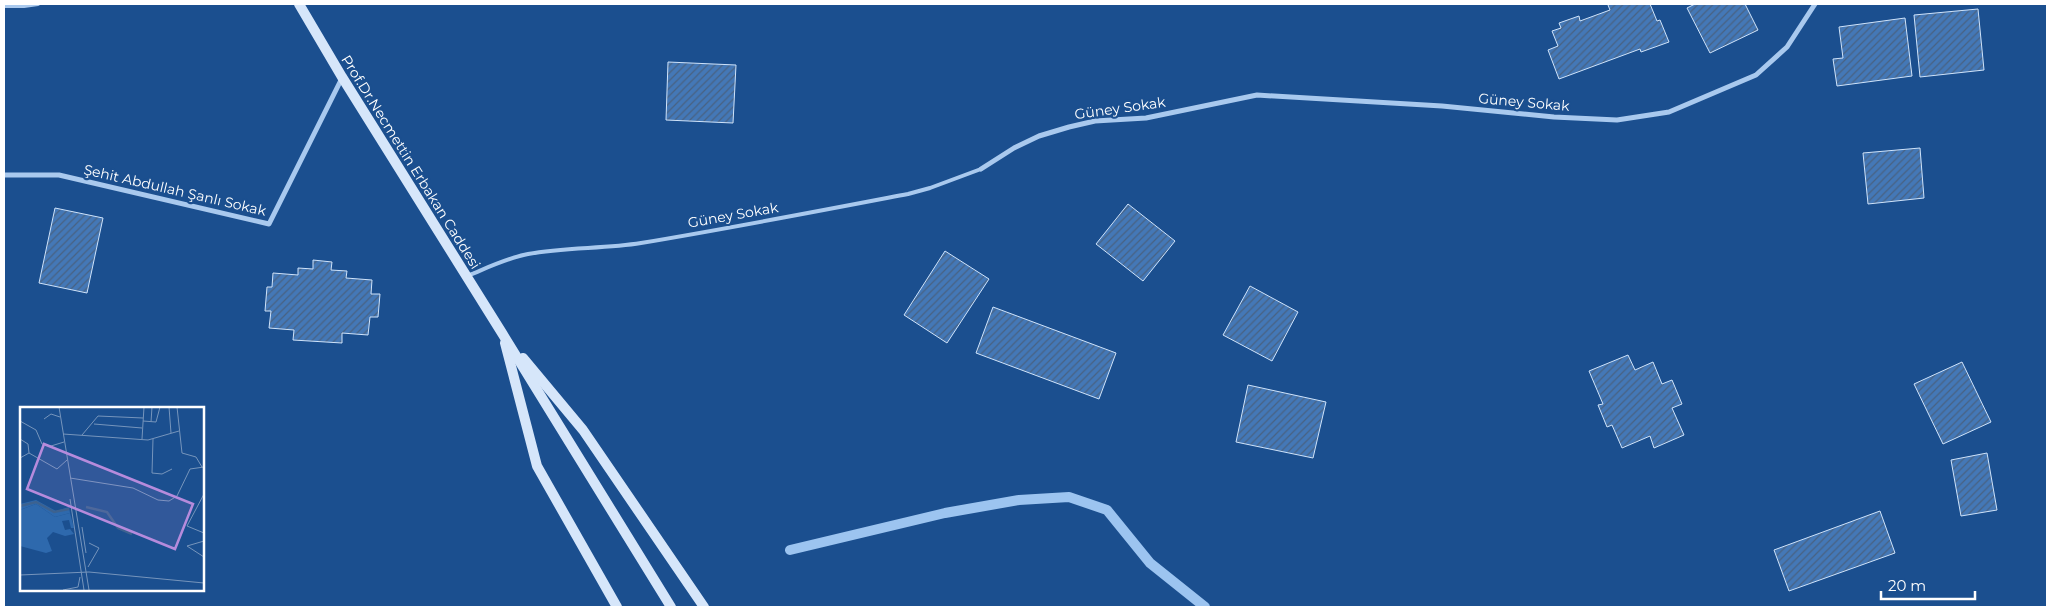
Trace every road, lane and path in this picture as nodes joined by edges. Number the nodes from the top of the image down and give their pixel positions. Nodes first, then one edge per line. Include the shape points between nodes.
1 (38, 4) edge
2 (299, 4) edge
3 (1815, 4) edge
4 (4, 6) edge
5 (342, 77) junction
6 (981, 169) joint
7 (4, 175) edge
8 (466, 277) junction
9 (502, 333) junction
10 (617, 607) edge
11 (671, 607) edge
12 (704, 607) edge

1 - 4 lane
2 - 5 main road, Prof.Dr.Necmettin Erbakan Caddesi
3 - 6 street, Güney Sokak via 1787,47 1756,75 1669,112 1608,119 1554,117 1442,106 1258,95 1146,118 1069,126 1014,148
5 - 7 street, Şehit Abdullah Şanlı Sokak via 269,224 59,175
5 - 8 main road, Prof.Dr.Necmettin Erbakan Caddesi
6 - 8 lane, Güney Sokak via 930,188 718,230 618,246 526,255
8 - 9 main road, Prof.Dr.Necmettin Erbakan Caddesi
9 - 10 main road, Prof.Dr.Necmettin Erbakan Caddesi via 537,466
9 - 11 main road, Prof.Dr.Necmettin Erbakan Caddesi
9 - 12 main road, Prof.Dr.Necmettin Erbakan Caddesi via 583,430

